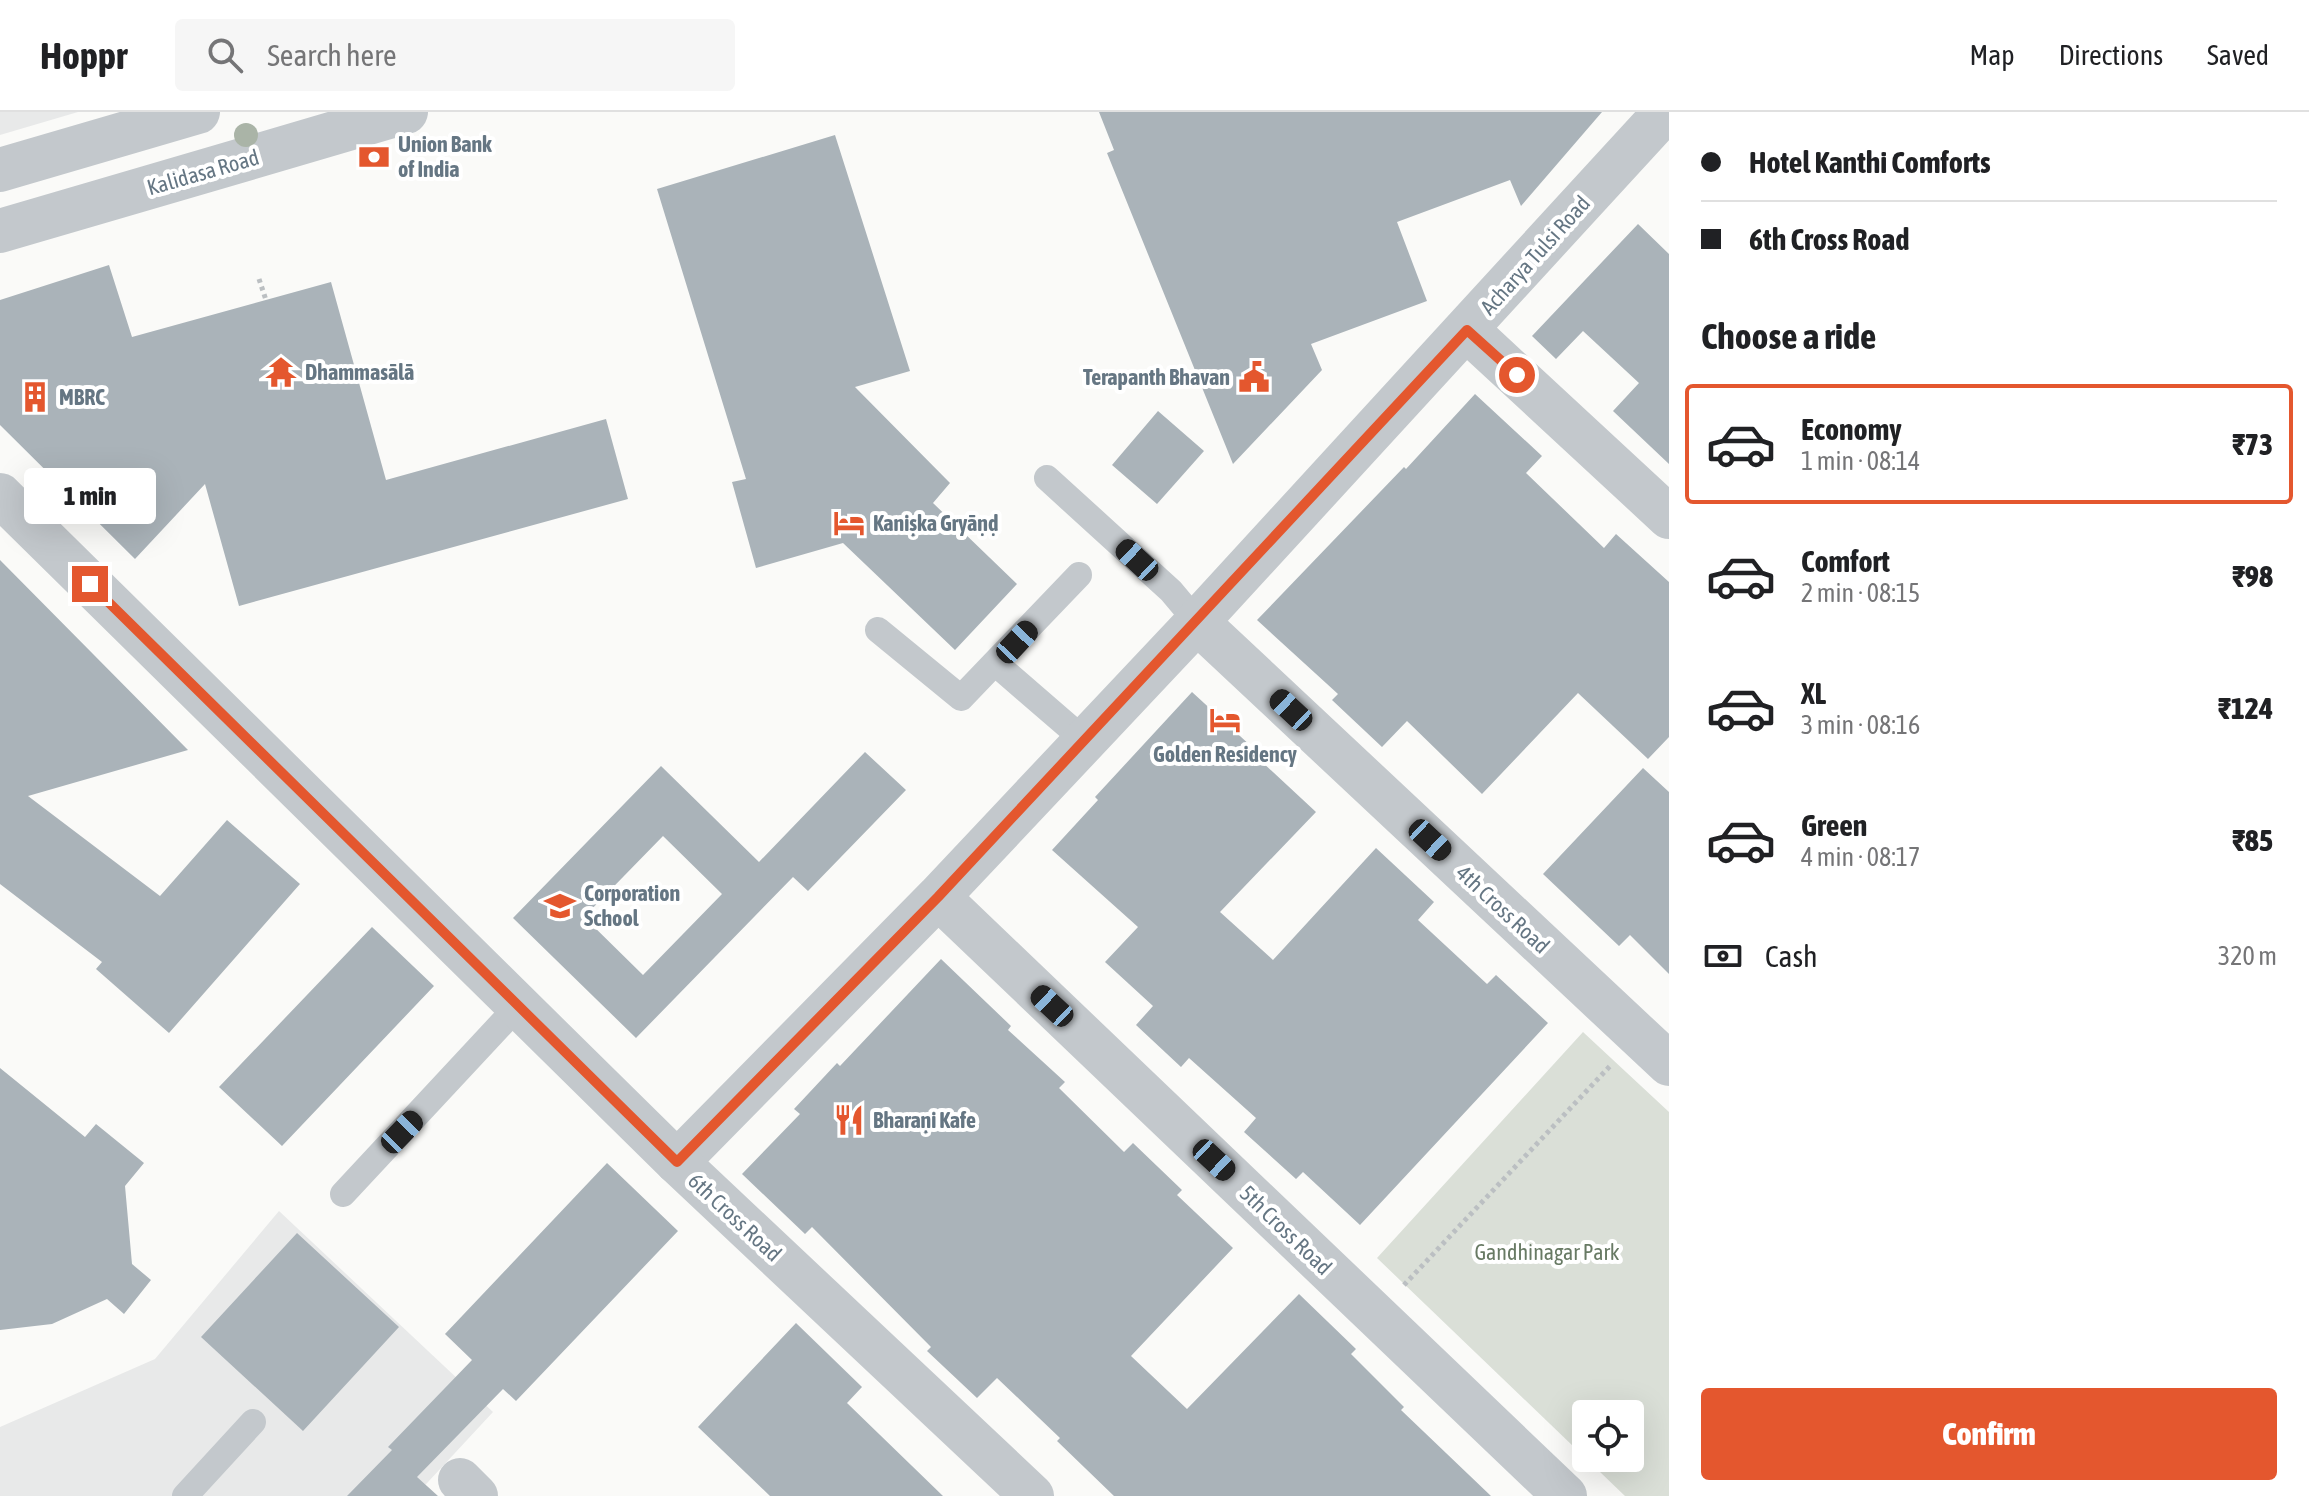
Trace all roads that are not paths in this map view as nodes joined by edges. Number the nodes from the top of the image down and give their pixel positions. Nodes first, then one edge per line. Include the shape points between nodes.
1 (198, 112) edge
2 (406, 112) edge
3 (1665, 112) edge
4 (0, 170) edge
5 (0, 231) edge
6 (1467, 330) junction
7 (1047, 478) dead end
8 (0, 495) edge
9 (1669, 517) edge
10 (1079, 575) dead end
11 (1197, 622) junction
12 (878, 630) dead end
13 (996, 664) junction
14 (1084, 740) junction
15 (938, 897) junction
16 (519, 1005) junction
17 (1654, 1050) edge
18 (677, 1162) junction
19 (343, 1194) dead end
20 (253, 1422) dead end
21 (185, 1496) edge
22 (1032, 1496) edge
23 (1565, 1496) edge

1 - 4 street
2 - 5 street, Kalidasa Road
3 - 6 street, Acharya Tulsi Road
6 - 9 street
6 - 11 street, Acharya Tulsi Road
7 - 11 lane via 1171,591
8 - 16 street, 6th Cross Road
10 - 13 lane
11 - 14 street, Acharya Tulsi Road
11 - 17 street, 4th Cross Road
12 - 13 lane via 961,698
13 - 14 lane
14 - 15 street, Acharya Tulsi Road
15 - 18 street, Acharya Tulsi Road
15 - 23 street, 5th Cross Road
16 - 18 street, 6th Cross Road
16 - 19 lane
18 - 22 street, 6th Cross Road
20 - 21 lane

